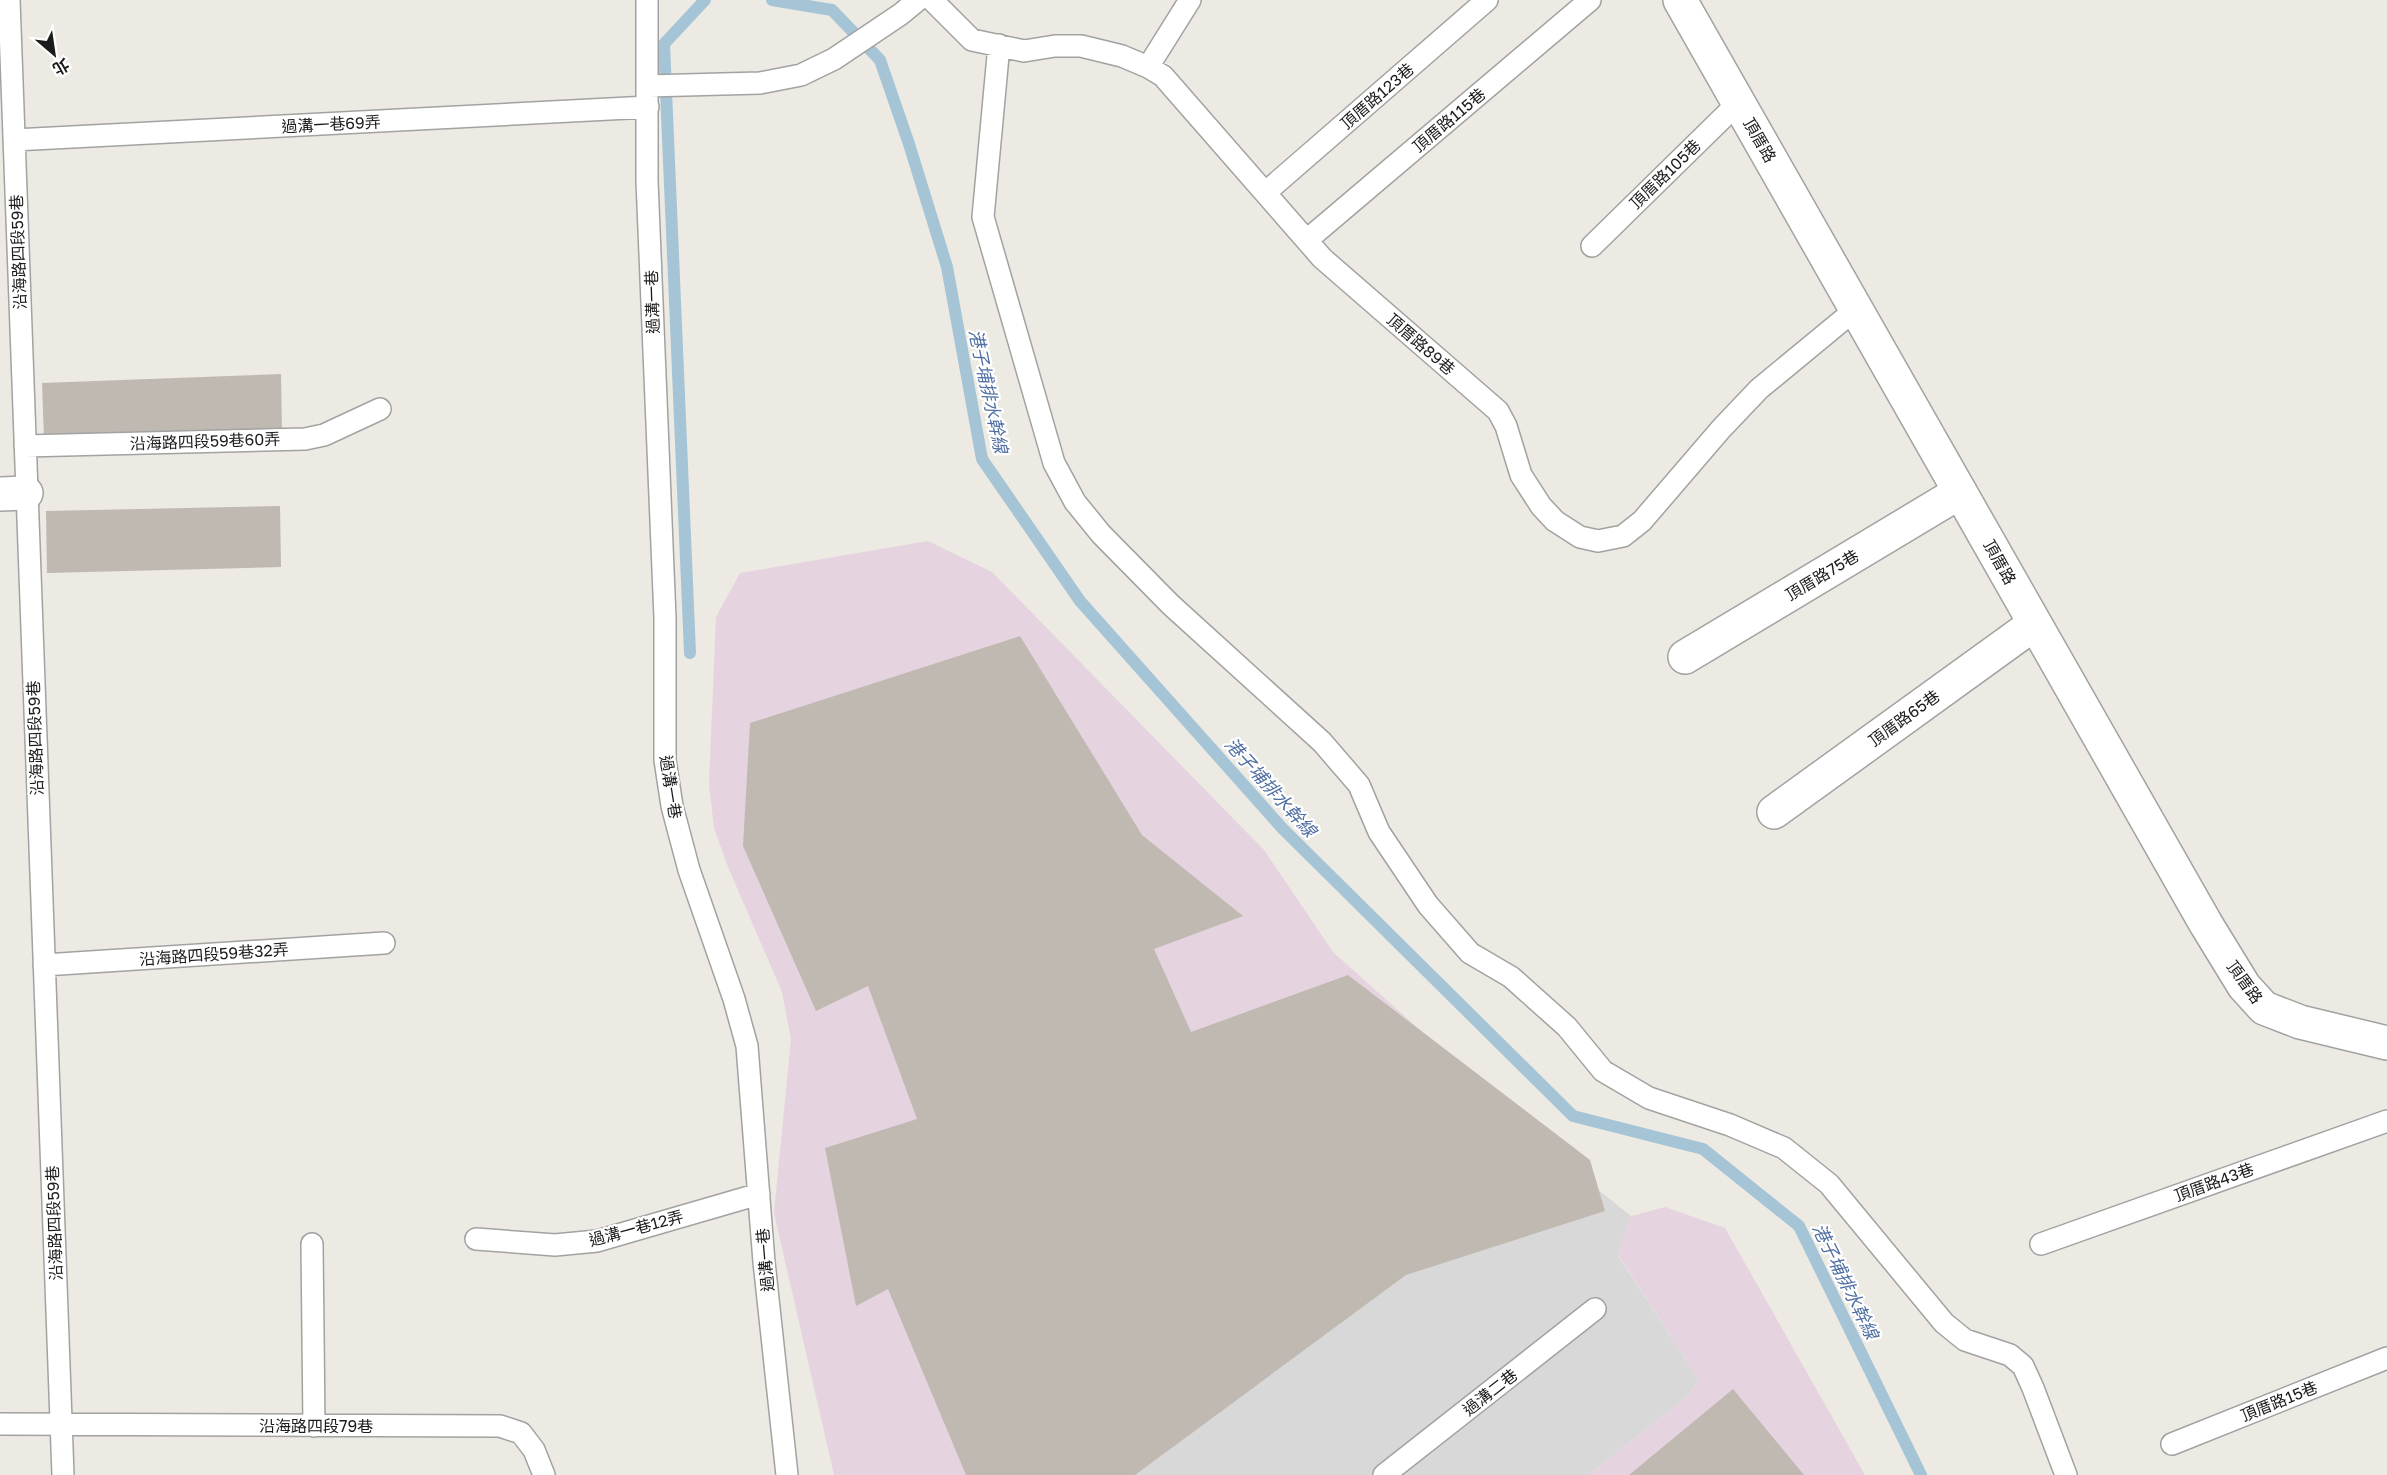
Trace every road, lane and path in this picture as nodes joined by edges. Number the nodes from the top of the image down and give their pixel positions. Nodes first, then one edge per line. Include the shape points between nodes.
1 (9, 0) edge
2 (647, 0) edge
3 (918, 0) edge
4 (932, 0) edge
5 (1190, 0) edge
6 (1487, 0) edge
7 (1590, 0) edge
8 (1680, 0) edge
9 (999, 45) junction
10 (1148, 67) junction
11 (653, 92) junction
12 (1739, 102) junction
13 (14, 140) junction
14 (1266, 192) junction
15 (1307, 240) junction
16 (1592, 246) dead end
17 (1856, 309) junction
18 (380, 410) dead end
19 (25, 446) junction
20 (1960, 492) junction
21 (13, 494) edge
22 (2034, 624) junction
23 (1684, 657) dead end
24 (1774, 812) dead end
25 (384, 943) dead end
26 (44, 965) junction
27 (2387, 1043) edge
28 (2387, 1121) edge
29 (759, 1194) junction
30 (476, 1239) dead end
31 (312, 1244) dead end
32 (2041, 1244) dead end
33 (1595, 1308) dead end
34 (2387, 1358) edge
35 (0, 1424) edge
36 (62, 1424) junction
37 (314, 1426) junction
38 (2172, 1444) dead end
39 (63, 1475) edge
40 (544, 1475) edge
41 (787, 1475) edge
42 (1384, 1475) edge
43 (2066, 1475) edge

1 - 13 lane, 沿海路四段59巷
2 - 11 lane, 過溝一巷
3 - 11 lane, 過溝一巷69弄 via 834,59 801,75 760,83
4 - 9 lane, 頂厝路89巷 via 972,40
5 - 10 lane
6 - 14 lane, 頂厝路123巷
7 - 15 lane, 頂厝路115巷
8 - 12 street, 頂厝路
9 - 10 lane, 頂厝路89巷 via 1024,51 1081,46
9 - 43 lane via 983,217 1054,463 1074,502 1171,605 1322,742 1359,785 1379,832 1428,905 1470,953 1511,977 1559,1020 1603,1071 1649,1098 1784,1148 1829,1184 1944,1323 1965,1340 2010,1355 2023,1366
10 - 14 lane, 頂厝路89巷 via 1163,76
11 - 13 lane, 過溝一巷69弄
11 - 29 lane, 過溝一巷 via 647,181 665,618 665,760 689,870 747,1046
12 - 16 lane, 頂厝路105巷
12 - 17 street, 頂厝路
13 - 19 lane, 沿海路四段59巷
14 - 15 lane, 頂厝路89巷
15 - 17 lane, 頂厝路89巷 via 1322,258 1498,411 1521,475 1541,506 1555,521 1580,537 1598,542 1623,536 1642,521 1759,389
17 - 20 street, 頂厝路
18 - 19 lane, 沿海路四段59巷60弄 via 324,435 305,439
19 - 21 lane, 沿海路四段59巷
20 - 22 street, 頂厝路
20 - 23 street, 頂厝路75巷
21 - 26 lane, 沿海路四段59巷
22 - 24 street, 頂厝路65巷
22 - 27 street, 頂厝路 via 2244,986 2264,1008 2300,1022
25 - 26 lane, 沿海路四段59巷32弄
26 - 36 lane, 沿海路四段59巷
28 - 32 lane, 頂厝路43巷
29 - 30 lane, 過溝一巷12弄 via 597,1240 555,1245
29 - 41 lane, 過溝一巷
31 - 37 lane
33 - 42 lane, 過溝二巷
34 - 38 lane, 頂厝路15巷
35 - 36 lane, 沿海路四段79巷
36 - 37 lane, 沿海路四段79巷
36 - 39 lane, 沿海路四段59巷
37 - 40 lane, 沿海路四段79巷 via 500,1426 520,1433 534,1450

